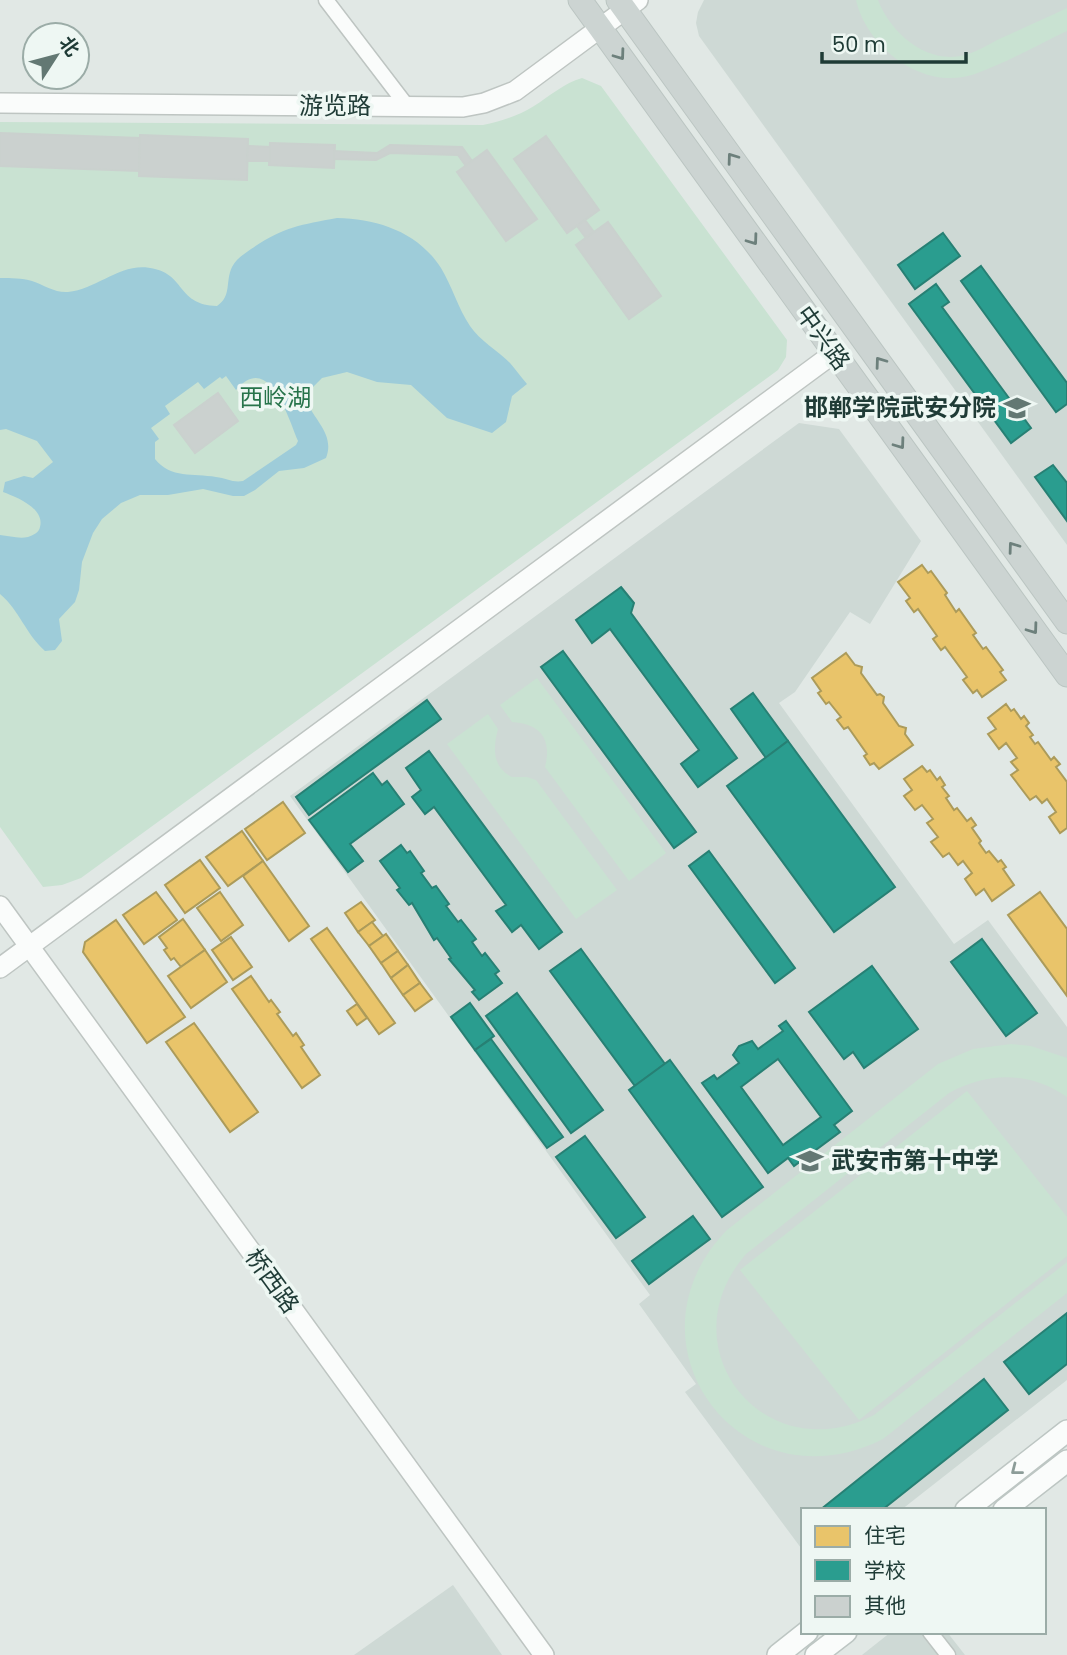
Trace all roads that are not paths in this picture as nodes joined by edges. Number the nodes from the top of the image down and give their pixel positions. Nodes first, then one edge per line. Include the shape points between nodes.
1 (326, 0) edge
2 (580, 0) edge
3 (627, 3) edge
4 (600, 28) junction
5 (0, 103) edge
6 (407, 106) junction
7 (834, 353) junction
8 (1067, 622) edge
9 (1067, 675) edge
10 (0, 906) edge
11 (29, 946) junction
12 (0, 968) edge
13 (1067, 1431) edge
14 (1067, 1461) edge
15 (969, 1508) edge
16 (1007, 1508) edge
17 (804, 1634) edge
18 (843, 1634) edge
19 (932, 1634) edge
20 (544, 1655) edge
21 (778, 1655) edge
22 (816, 1655) edge
23 (948, 1655) edge

1 - 6 street
2 - 4 main road, 中兴路
3 - 4 street, 游览路
8 -> 3 main road, 中兴路
4 - 6 street, 游览路 via 515,91 497,99 463,107
4 -> 7 main road, 中兴路
5 - 6 street, 游览路
7 -> 9 main road, 中兴路
7 - 11 street
10 - 11 street, 桥西路
11 - 12 street
11 - 20 street, 桥西路
13 -> 15 main road
14 - 16 main road
17 - 21 main road
18 - 22 main road
19 - 23 street

